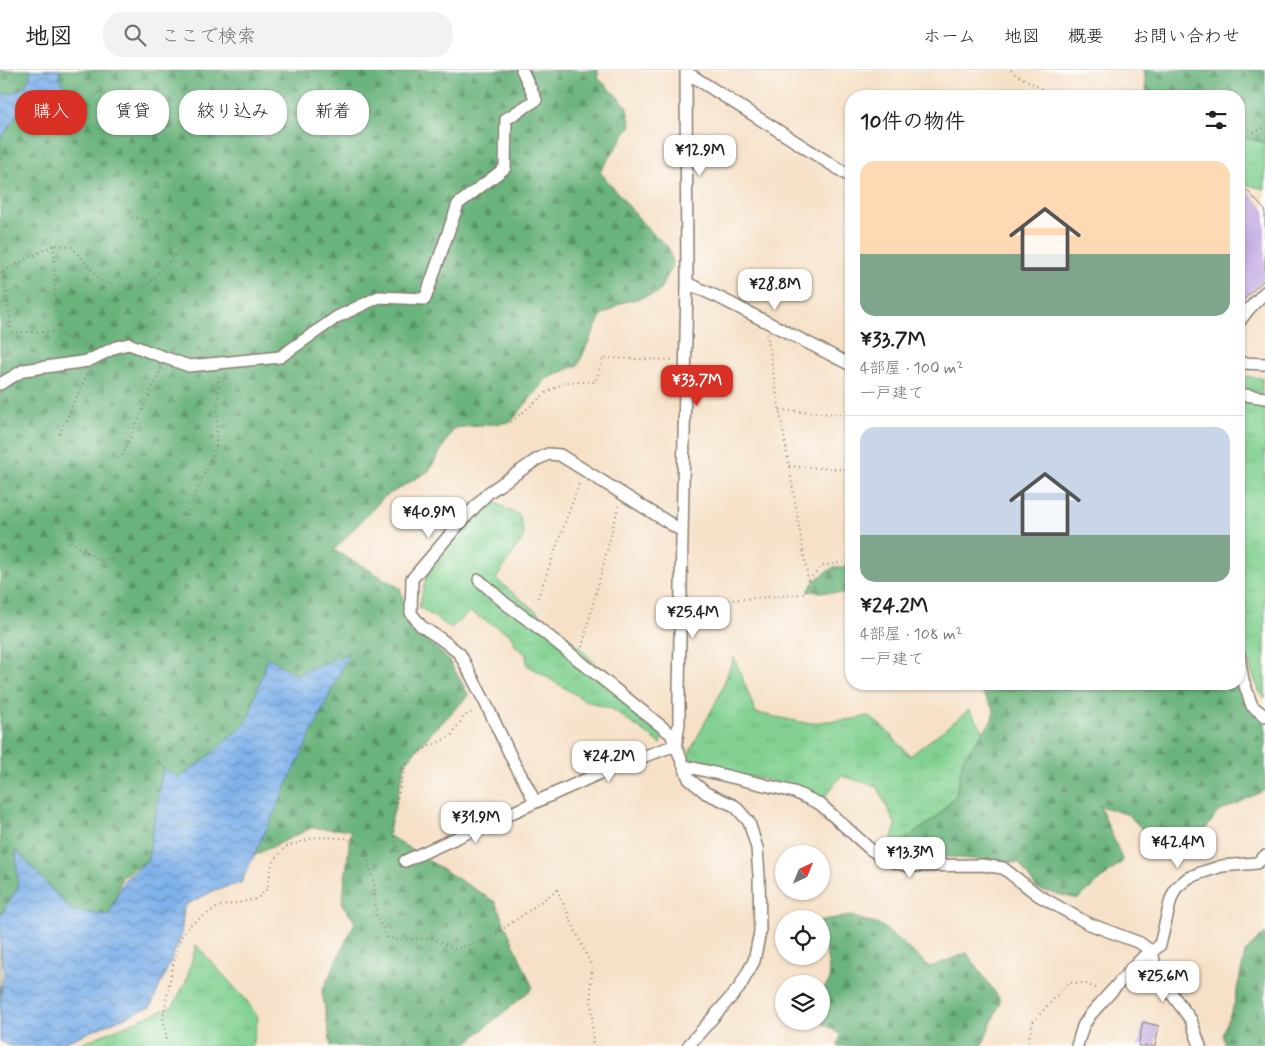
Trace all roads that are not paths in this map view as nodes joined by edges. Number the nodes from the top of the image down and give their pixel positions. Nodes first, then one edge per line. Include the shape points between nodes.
1 (522, 70) edge
2 (686, 71) edge
3 (845, 173) edge
4 (687, 283) junction
5 (1265, 292) edge
6 (1245, 314) edge
7 (845, 362) edge
8 (1245, 363) edge
9 (1265, 364) edge
10 (0, 384) edge
11 (1245, 395) edge
12 (1263, 398) edge
13 (682, 531) junction
14 (479, 580) dead end
15 (1245, 686) edge
16 (1265, 716) edge
17 (676, 745) junction
18 (685, 766) junction
19 (535, 802) junction
20 (1265, 856) edge
21 (406, 861) road end
22 (1152, 952) junction
23 (688, 1046) edge
24 (1077, 1046) edge
25 (1200, 1046) edge

1 - 10 street via 536,100 506,119 505,168 458,204 425,299 379,297 337,317 280,357 189,366 129,344 88,361 24,370
2 - 3 street
2 - 4 street
4 - 7 street
4 - 13 street
5 - 6 street
8 - 9 street
11 - 12 street
13 - 17 street
13 - 19 street via 560,455 548,454 488,493 412,579 412,613 421,626 460,654
14 - 17 street via 671,734
15 - 16 street via 1252,706
17 - 18 street
17 - 19 street via 609,768
18 - 22 street via 794,792 820,804 886,860 908,866 981,865 1003,868 1038,895 1087,923 1140,943
18 - 23 street via 689,779 706,793 735,806 749,822 757,848 760,932 754,961 739,988
19 - 21 street
20 - 22 street via 1257,863 1222,866 1200,873 1176,888 1160,945
22 - 24 street via 1132,968 1091,1014 1083,1026
22 - 25 street via 1157,974 1191,1020

